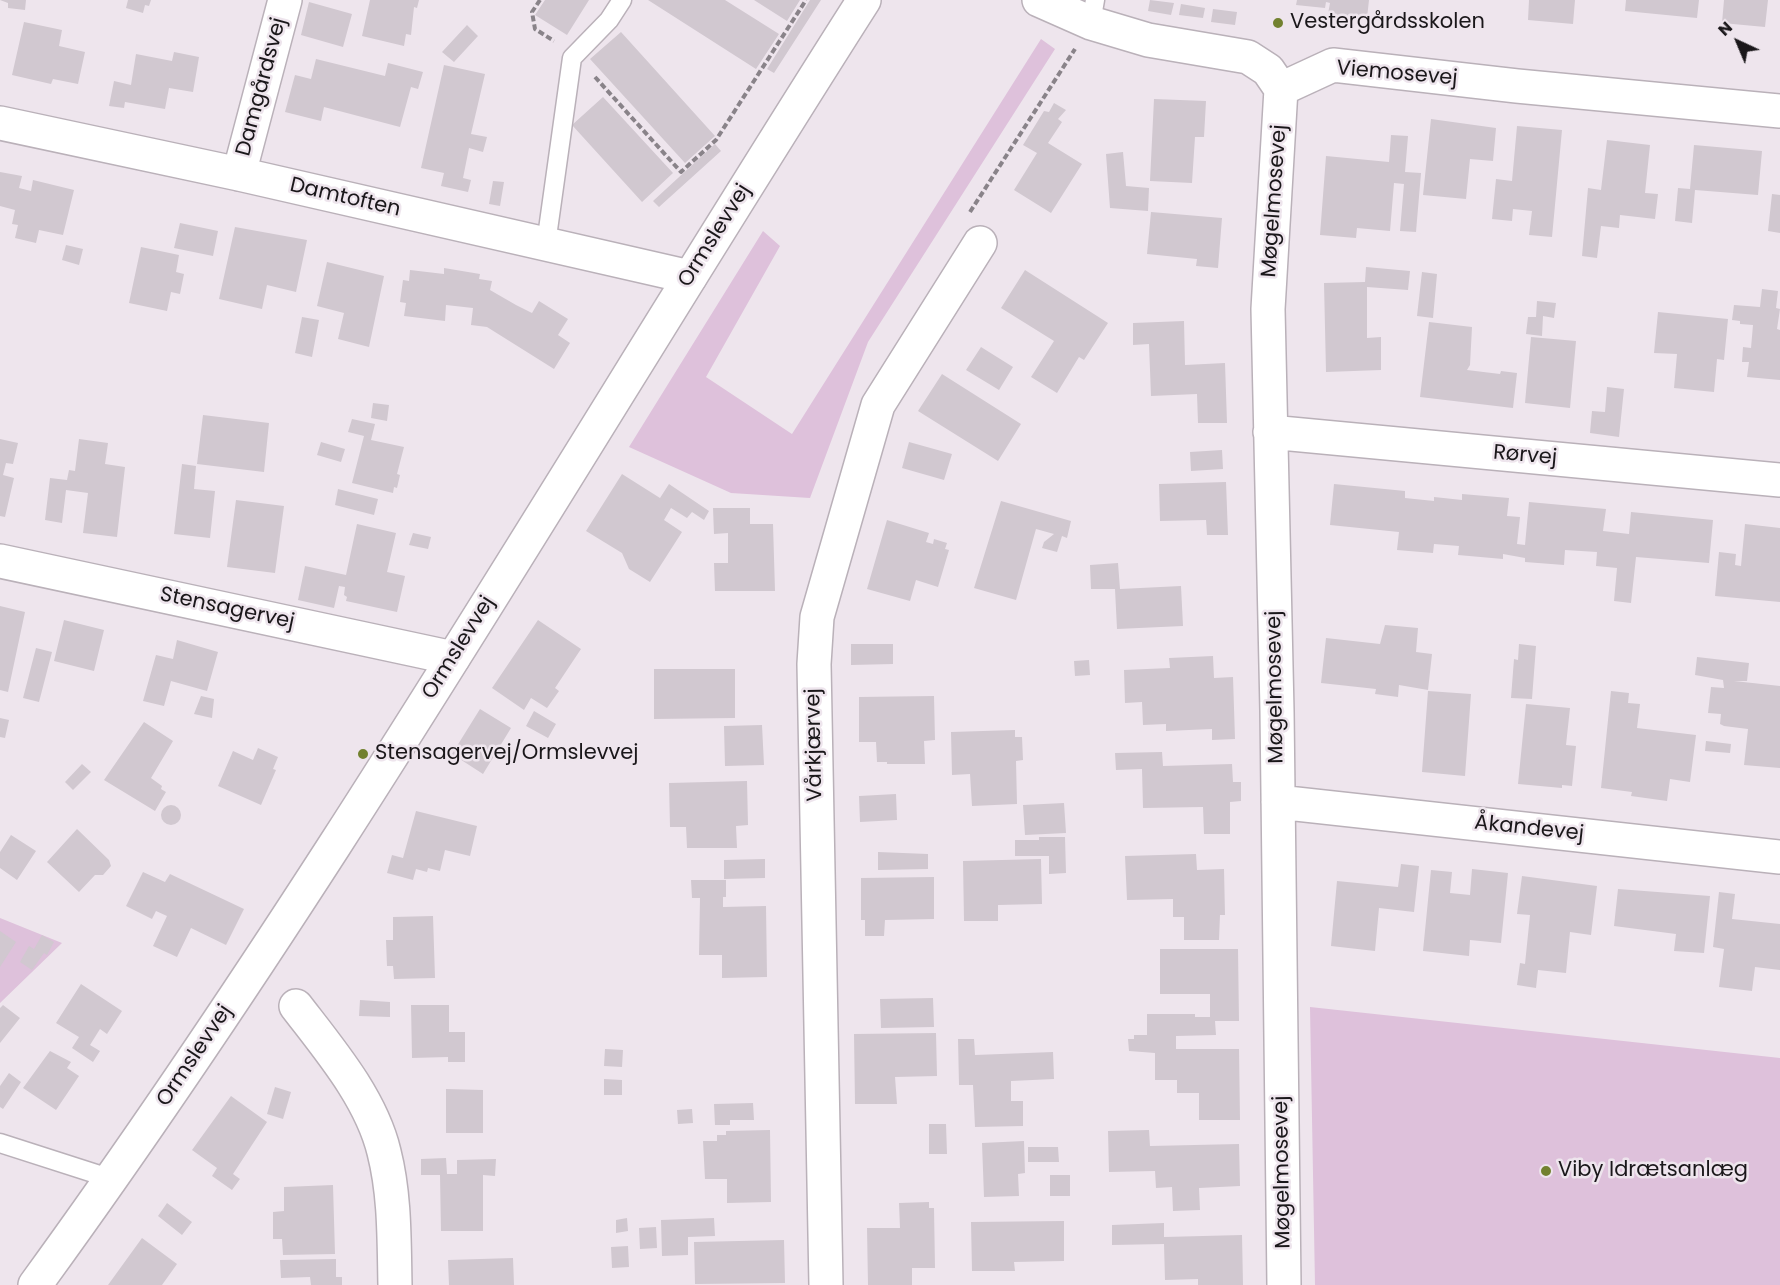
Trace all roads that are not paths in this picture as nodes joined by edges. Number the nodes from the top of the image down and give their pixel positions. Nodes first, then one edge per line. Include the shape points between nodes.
1 (285, 0) edge
2 (622, 0) edge
3 (864, 0) edge
4 (1039, 0) edge
5 (1093, 11) edge
6 (1281, 89) junction
7 (1780, 111) edge
8 (0, 123) edge
9 (239, 174) junction
10 (974, 229) road end
11 (546, 244) junction
12 (690, 277) junction
13 (1270, 432) junction
14 (1780, 480) edge
15 (0, 561) edge
16 (453, 658) junction
17 (1278, 802) junction
18 (1780, 857) edge
19 (296, 1006) dead end
20 (0, 1143) edge
21 (112, 1179) junction
22 (35, 1285) edge
23 (395, 1285) edge
24 (826, 1285) edge
25 (1284, 1285) edge

1 - 9 street, Damgårdsvej
2 - 11 lane via 609,20 572,58
3 - 12 street, Ormslevvej
4 - 5 street
5 - 6 street via 1148,40 1248,57 1268,70
6 - 7 street, Viemosevej via 1333,65
6 - 13 street, Møgelmosevej via 1268,309
8 - 9 street, Damtoften
9 - 11 street, Damtoften
10 - 24 street, Vårkjærvej via 878,405 817,617 814,664
11 - 12 street, Damtoften
12 - 16 street, Ormslevvej
13 - 14 street, Rørvej
13 - 17 street, Møgelmosevej
15 - 16 street, Stensagervej
16 - 21 street, Ormslevvej via 255,966
17 - 18 street, Åkandevej
17 - 25 street, Møgelmosevej
19 - 23 street via 364,1104 384,1150 393,1200
20 - 21 lane
21 - 22 street, Ormslevvej

